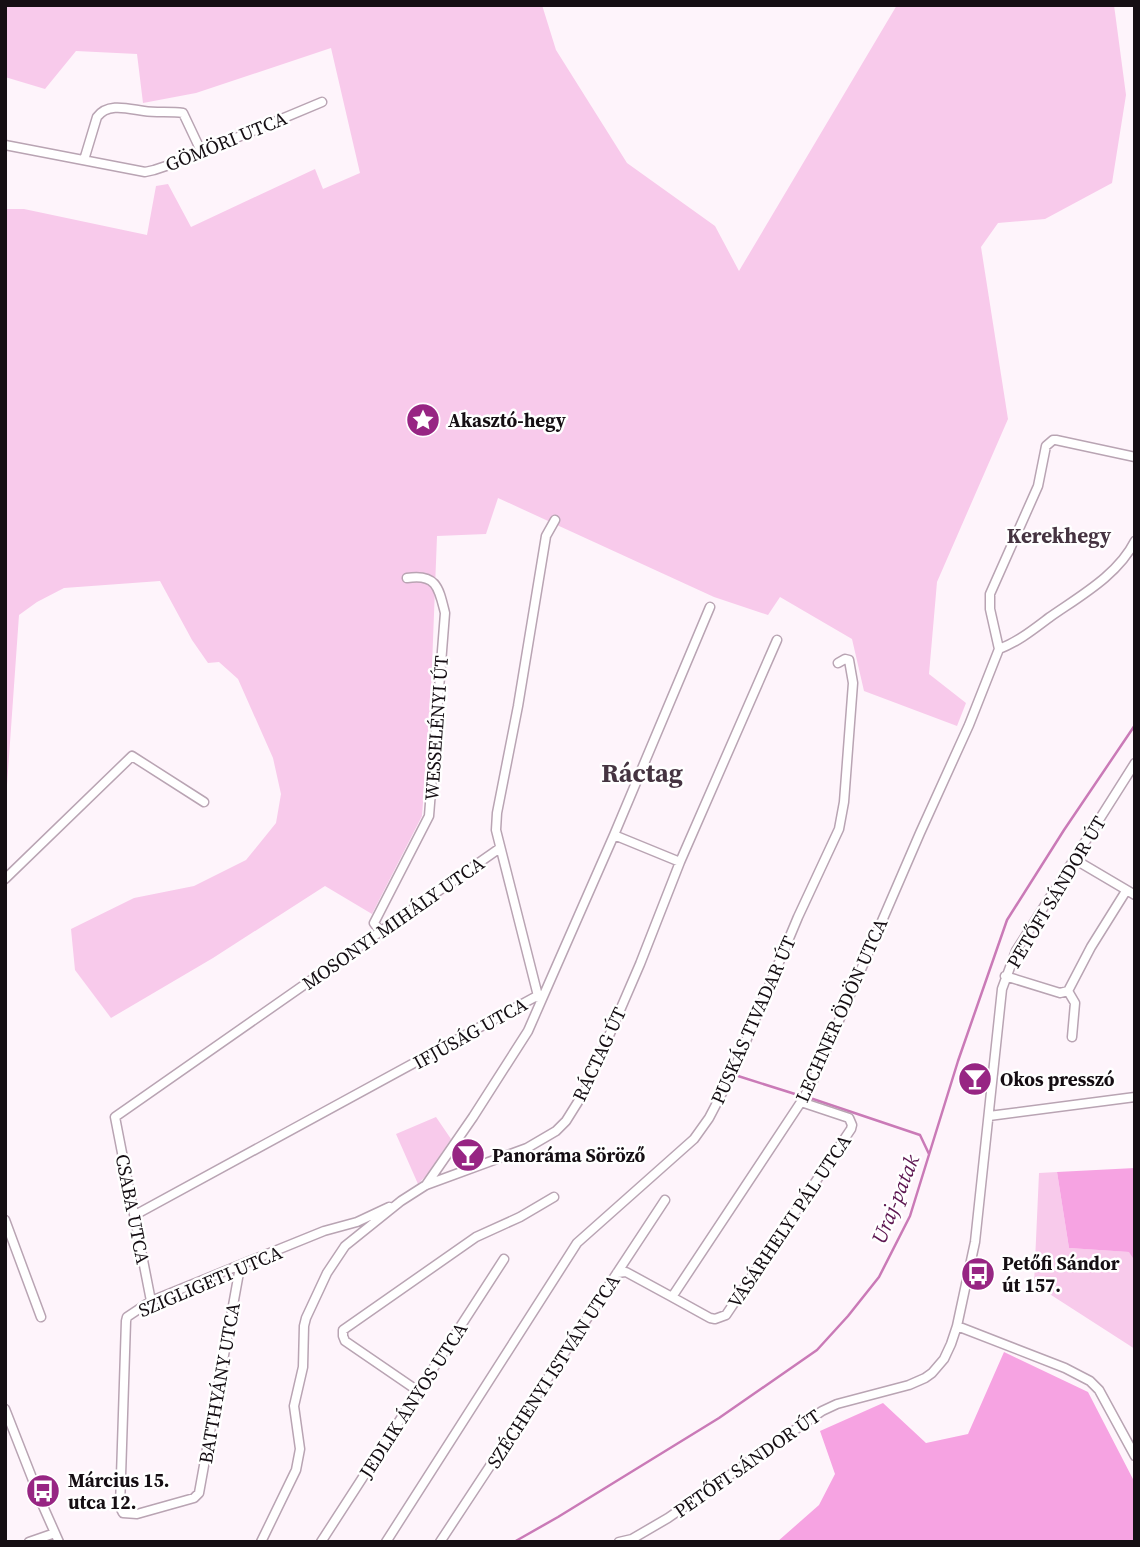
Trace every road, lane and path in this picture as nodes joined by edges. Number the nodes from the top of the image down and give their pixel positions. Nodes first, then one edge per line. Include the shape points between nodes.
1 (322, 102) dead end
2 (5, 145) edge
3 (201, 151) junction
4 (84, 160) junction
5 (1135, 457) edge
6 (555, 520) dead end
7 (1135, 541) edge
8 (407, 578) dead end
9 (710, 607) dead end
10 (777, 640) dead end
11 (999, 649) junction
12 (838, 663) dead end
13 (1135, 763) edge
14 (204, 802) dead end
15 (614, 835) junction
16 (500, 848) junction
17 (1074, 859) junction
18 (680, 862) junction
19 (5, 878) edge
20 (1126, 891) junction
21 (1135, 895) edge
22 (380, 931) junction
23 (1006, 976) junction
24 (1068, 991) junction
25 (542, 999) junction
26 (1072, 1037) dead end
27 (1135, 1097) edge
28 (801, 1102) junction
29 (989, 1116) junction
30 (115, 1117) joint
31 (426, 1185) junction
32 (554, 1197) dead end
33 (665, 1200) dead end
34 (401, 1201) junction
35 (135, 1215) junction
36 (5, 1220) edge
37 (504, 1259) dead end
38 (240, 1267) junction
39 (617, 1273) junction
40 (671, 1297) junction
41 (151, 1301) junction
42 (41, 1317) dead end
43 (957, 1326) junction
44 (418, 1391) junction
45 (5, 1409) edge
46 (1135, 1456) edge
47 (127, 1514) joint
48 (55, 1533) junction
49 (29, 1542) edge
50 (59, 1542) edge
51 (261, 1542) edge
52 (321, 1542) edge
53 (386, 1542) edge
54 (440, 1542) edge
55 (619, 1542) edge

1 - 3 street, GÖMÖRI UTCA
2 - 4 street, GÖMÖRI UTCA
3 - 4 street, GÖMÖRI UTCA via 145,172
3 - 4 street via 183,113 115,108 97,117
5 - 11 street via 1056,440 1046,446 1038,486 990,594
6 - 16 street, MOSONYI MIHÁLY UTCA via 546,536 497,813
7 - 11 street via 1096,585
8 - 22 street, WESSELÉNYI ÚT via 428,579 439,588 445,613 429,816 374,923
9 - 15 street, IFJÚSÁG UTCA
10 - 18 street, RÁCTAG ÚT
11 - 28 street, LECHNER ÖDÖN UTCA
12 - 53 street, PUSKÁS TIVADAR ÚT via 849,660 853,683 840,825 733,1072 694,1139 577,1243
13 - 17 street, PETŐFI SÁNDOR ÚT
14 - 19 street via 132,756
15 - 18 street
15 - 25 street, IFJÚSÁG UTCA
16 - 22 street, MOSONYI MIHÁLY UTCA
16 - 25 street
17 - 20 street
17 - 23 street, PETŐFI SÁNDOR ÚT via 1016,951
18 - 31 street, RÁCTAG ÚT via 586,1089 566,1121 527,1148
20 - 21 street
20 - 24 street
22 - 30 street, MOSONYI MIHÁLY UTCA
23 - 24 street via 1060,993
23 - 29 street, PETŐFI SÁNDOR ÚT
24 - 26 street via 1075,1003
25 - 31 street via 527,1031
25 - 35 street, IFJÚSÁG UTCA via 535,997
27 - 29 street
28 - 40 street, LECHNER ÖDÖN UTCA
28 - 40 street, VÁSÁRHELYI PÁL UTCA via 849,1118 851,1129 726,1315 710,1318
29 - 43 street, PETŐFI SÁNDOR ÚT via 975,1242
30 - 35 street, CSABA UTCA
31 - 34 street
32 - 44 street via 476,1237 343,1330 345,1341
33 - 39 street, SZÉCHENYI ISTVÁN UTCA
34 - 38 street, SZIGLIGETI UTCA
34 - 51 street via 341,1250 306,1318 303,1367 294,1406 300,1449 296,1470
35 - 41 street, CSABA UTCA
36 - 42 street
37 - 44 street, JEDLIK ÁNYOS UTCA
38 - 41 street, SZIGLIGETI UTCA
38 - 47 street, BATTHYÁNY UTCA via 201,1486 194,1498
39 - 40 street via 626,1272
39 - 54 street, SZÉCHENYI ISTVÁN UTCA
41 - 47 street, SZIGLIGETI UTCA via 126,1321 120,1511
43 - 46 street via 1090,1381
43 - 55 street, PETŐFI SÁNDOR ÚT via 944,1359 925,1378 822,1411 653,1527
44 - 52 street, JEDLIK ÁNYOS UTCA
45 - 48 street
48 - 49 street
48 - 50 street

